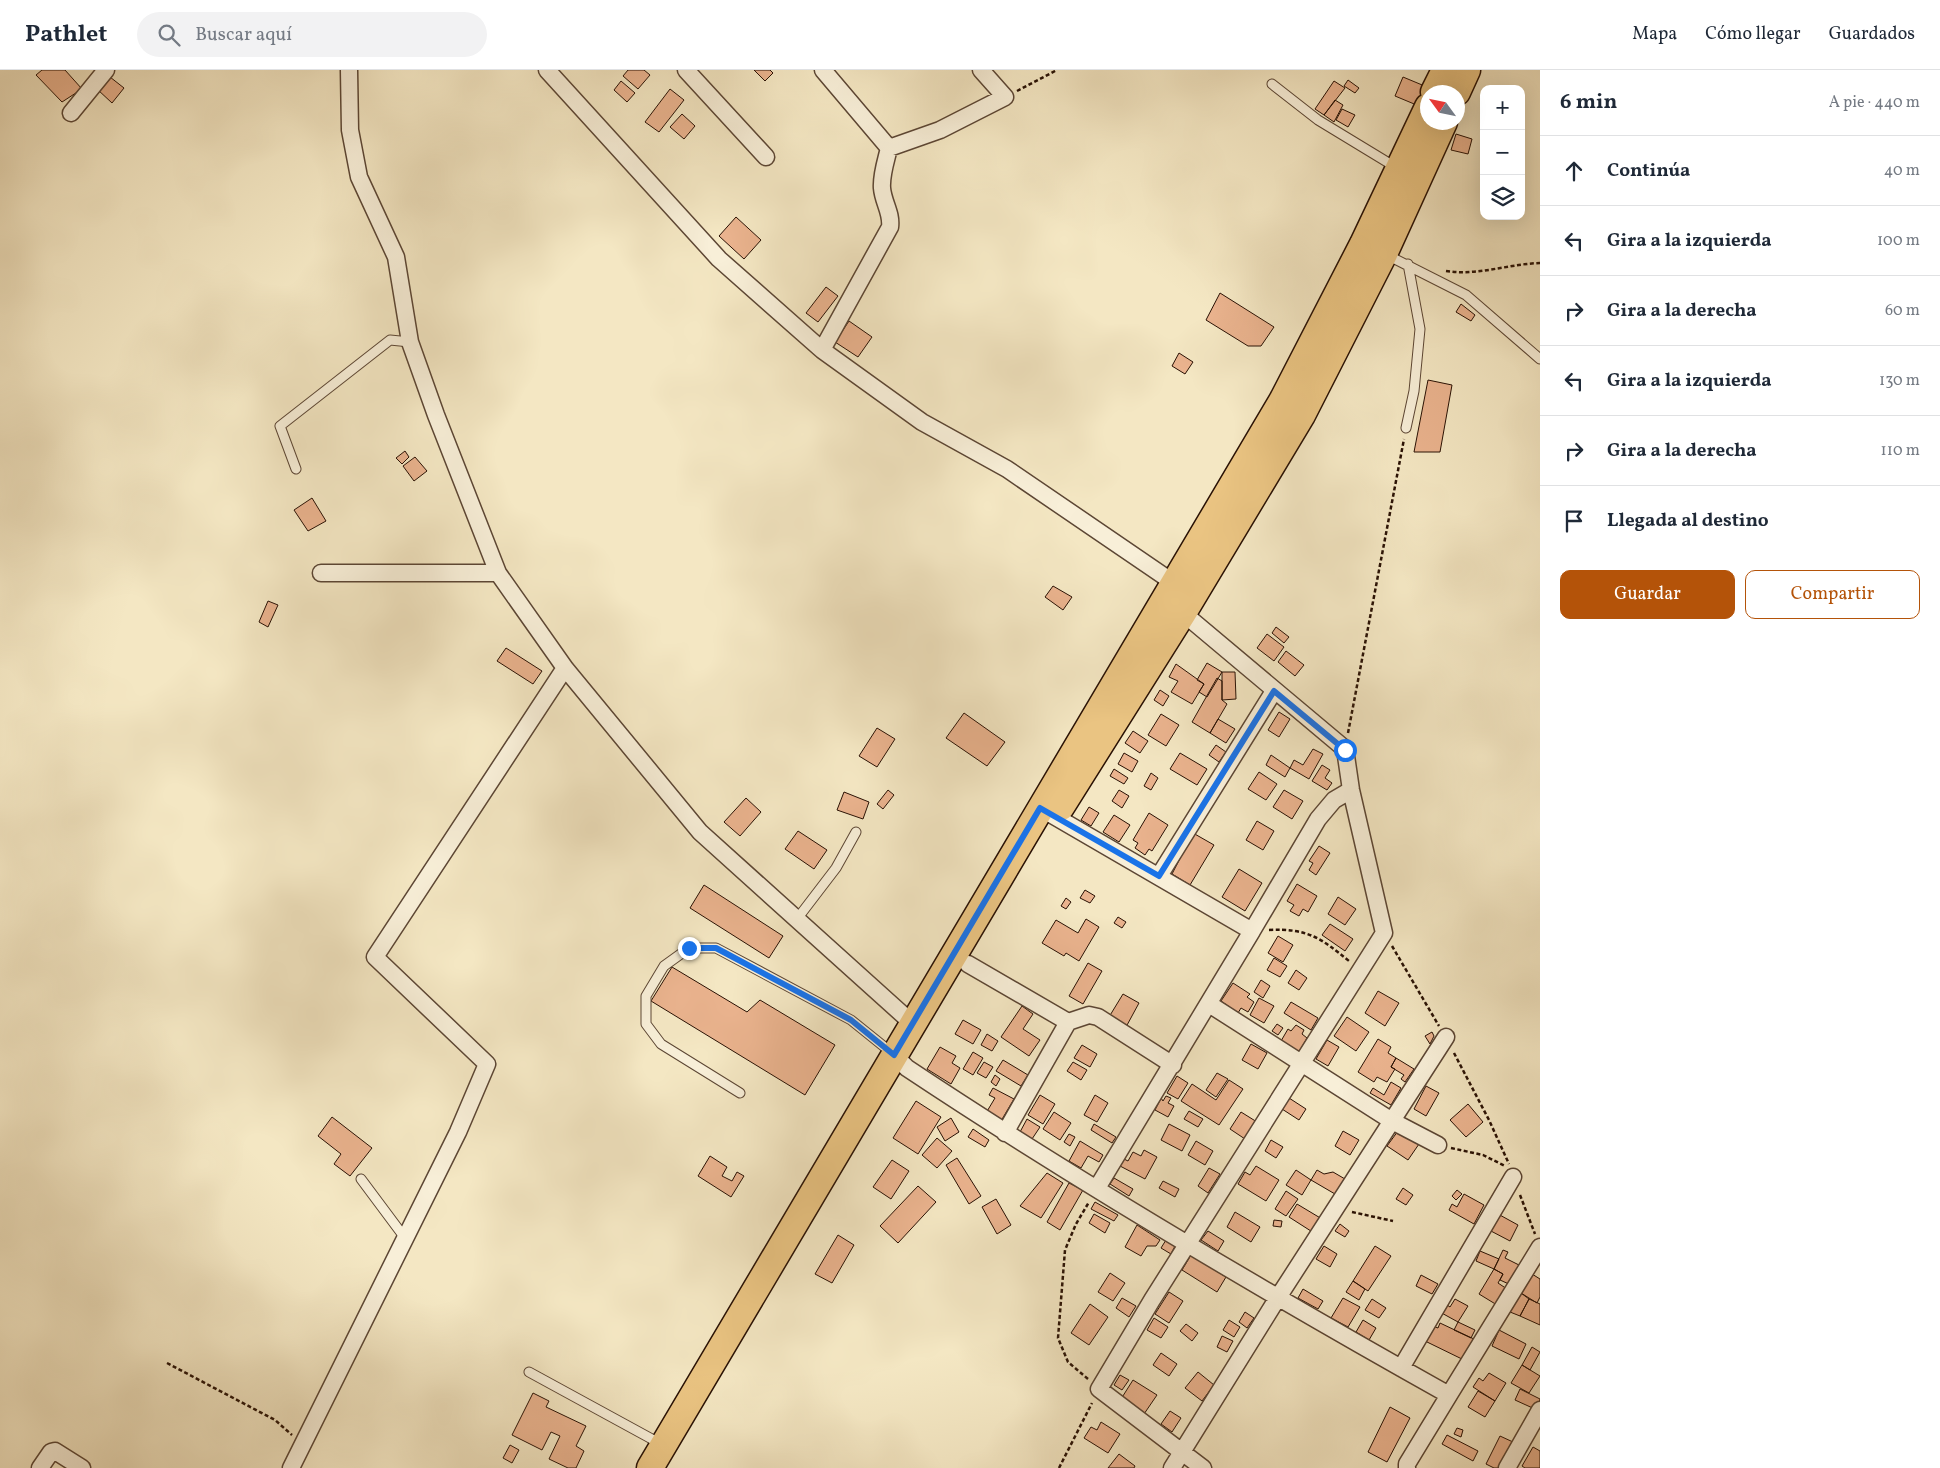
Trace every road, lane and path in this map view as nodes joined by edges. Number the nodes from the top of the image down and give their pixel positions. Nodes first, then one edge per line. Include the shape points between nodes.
1 (106, 70) edge
2 (348, 70) edge
3 (548, 70) edge
4 (686, 70) edge
5 (823, 70) edge
6 (981, 70) edge
7 (1057, 70) edge
8 (1445, 70) edge
9 (1467, 70) edge
10 (1272, 84) dead end
11 (1438, 85) edge
12 (1460, 85) edge
13 (1005, 97) junction
14 (71, 113) dead end
15 (1421, 130) edge
16 (1439, 130) edge
17 (889, 148) junction
18 (766, 157) dead end
19 (1409, 174) junction
20 (1384, 254) junction
21 (1540, 263) edge
22 (1408, 264) junction
23 (1440, 280) junction
24 (410, 342) junction
25 (822, 350) junction
26 (1540, 358) edge
27 (1292, 408) junction
28 (1406, 428) joint
29 (296, 469) dead end
30 (1248, 482) junction
31 (321, 573) dead end
32 (498, 574) junction
33 (1174, 583) junction
34 (1183, 613) junction
35 (565, 668) junction
36 (1274, 691) junction
37 (1345, 750) junction
38 (1351, 790) junction
39 (1048, 812) junction
40 (856, 832) dead end
41 (1159, 876) junction
42 (797, 919) junction
43 (1252, 931) junction
44 (1384, 932) junction
45 (968, 964) junction
46 (1360, 969) junction
47 (1209, 1004) junction
48 (1068, 1022) junction
49 (912, 1023) junction
50 (1446, 1037) junction
51 (900, 1062) junction
52 (1300, 1063) junction
53 (1173, 1064) junction
54 (740, 1094) dead end
55 (1392, 1121) junction
56 (1005, 1133) junction
57 (1438, 1145) joint
58 (1513, 1177) joint
59 (362, 1179) dead end
60 (1097, 1188) junction
61 (1336, 1206) junction
62 (1393, 1221) dead end
63 (405, 1238) junction
64 (1188, 1245) junction
65 (1540, 1247) edge
66 (1277, 1299) junction
67 (167, 1363) dead end
68 (1401, 1368) junction
69 (528, 1372) dead end
70 (1099, 1389) junction
71 (1450, 1395) junction
72 (1540, 1410) edge
73 (303, 1445) junction
74 (1181, 1453) junction
75 (667, 1457) edge
76 (40, 1468) edge
77 (82, 1468) edge
78 (291, 1468) edge
79 (650, 1468) edge
80 (1059, 1468) edge
81 (1172, 1468) edge
82 (1203, 1468) edge
83 (1407, 1468) edge
84 (1507, 1468) edge

1 - 14 street
2 - 24 street via 350,130 359,177 396,257
3 - 25 street via 719,259
4 - 18 street
5 - 17 street
6 - 13 street
7 - 13 path
8 - 11 main road
9 - 12 main road
10 - 19 lane via 1318,120
13 - 17 street via 940,130
15 - 19 main road
16 - 19 main road
17 - 25 street via 882,190 891,218 890,227
19 - 20 main road
19 - 27 main road via 1363,244
20 - 22 lane
20 - 27 main road
21 - 23 path via 1465,274 1440,270
22 - 23 lane
22 - 28 lane via 1420,329 1414,391
23 - 26 lane via 1466,295
24 - 29 lane via 390,340 280,426
24 - 32 street
25 - 33 street via 922,422 1007,469
27 - 30 main road
28 - 37 path
30 - 33 main road
30 - 34 main road
31 - 32 street
32 - 35 street
33 - 39 main road
34 - 36 street
34 - 39 main road
35 - 42 street via 700,832
35 - 63 street via 375,957 487,1064 458,1132
36 - 37 street
36 - 41 street
37 - 38 street
38 - 43 street via 1334,800 1318,819
38 - 44 street
39 - 41 street
39 - 45 main road
39 - 49 main road
40 - 42 lane via 836,868
41 - 43 street
42 - 49 street
43 - 46 path via 1280,930 1324,939
43 - 47 street
44 - 46 street
44 - 50 path
45 - 48 street
45 - 51 main road
46 - 52 street
47 - 52 street
47 - 53 street
48 - 53 street via 1089,1015 1098,1017
48 - 56 street
49 - 51 main road
50 - 55 street
50 - 57 path via 1511,1169 1483,1155
51 - 54 lane via 851,1020 716,948 689,948 664,966 646,996 646,1024 660,1044
51 - 56 street
51 - 75 main road
52 - 55 street
52 - 64 street
53 - 60 street
55 - 57 street
55 - 61 street
56 - 60 street
58 - 65 path
58 - 68 street
59 - 63 lane
60 - 64 street
60 - 70 path via 1065,1250 1058,1338 1068,1362
61 - 62 path via 1358,1215
61 - 66 street
63 - 73 street
64 - 66 street
64 - 70 street
65 - 71 street
66 - 68 street
66 - 74 street
67 - 73 path via 274,1420
68 - 71 street
69 - 75 lane
70 - 74 street
70 - 80 path
71 - 83 street
72 - 84 street
73 - 78 street
74 - 81 street
74 - 82 street
75 - 79 main road
76 - 77 street via 51,1452

